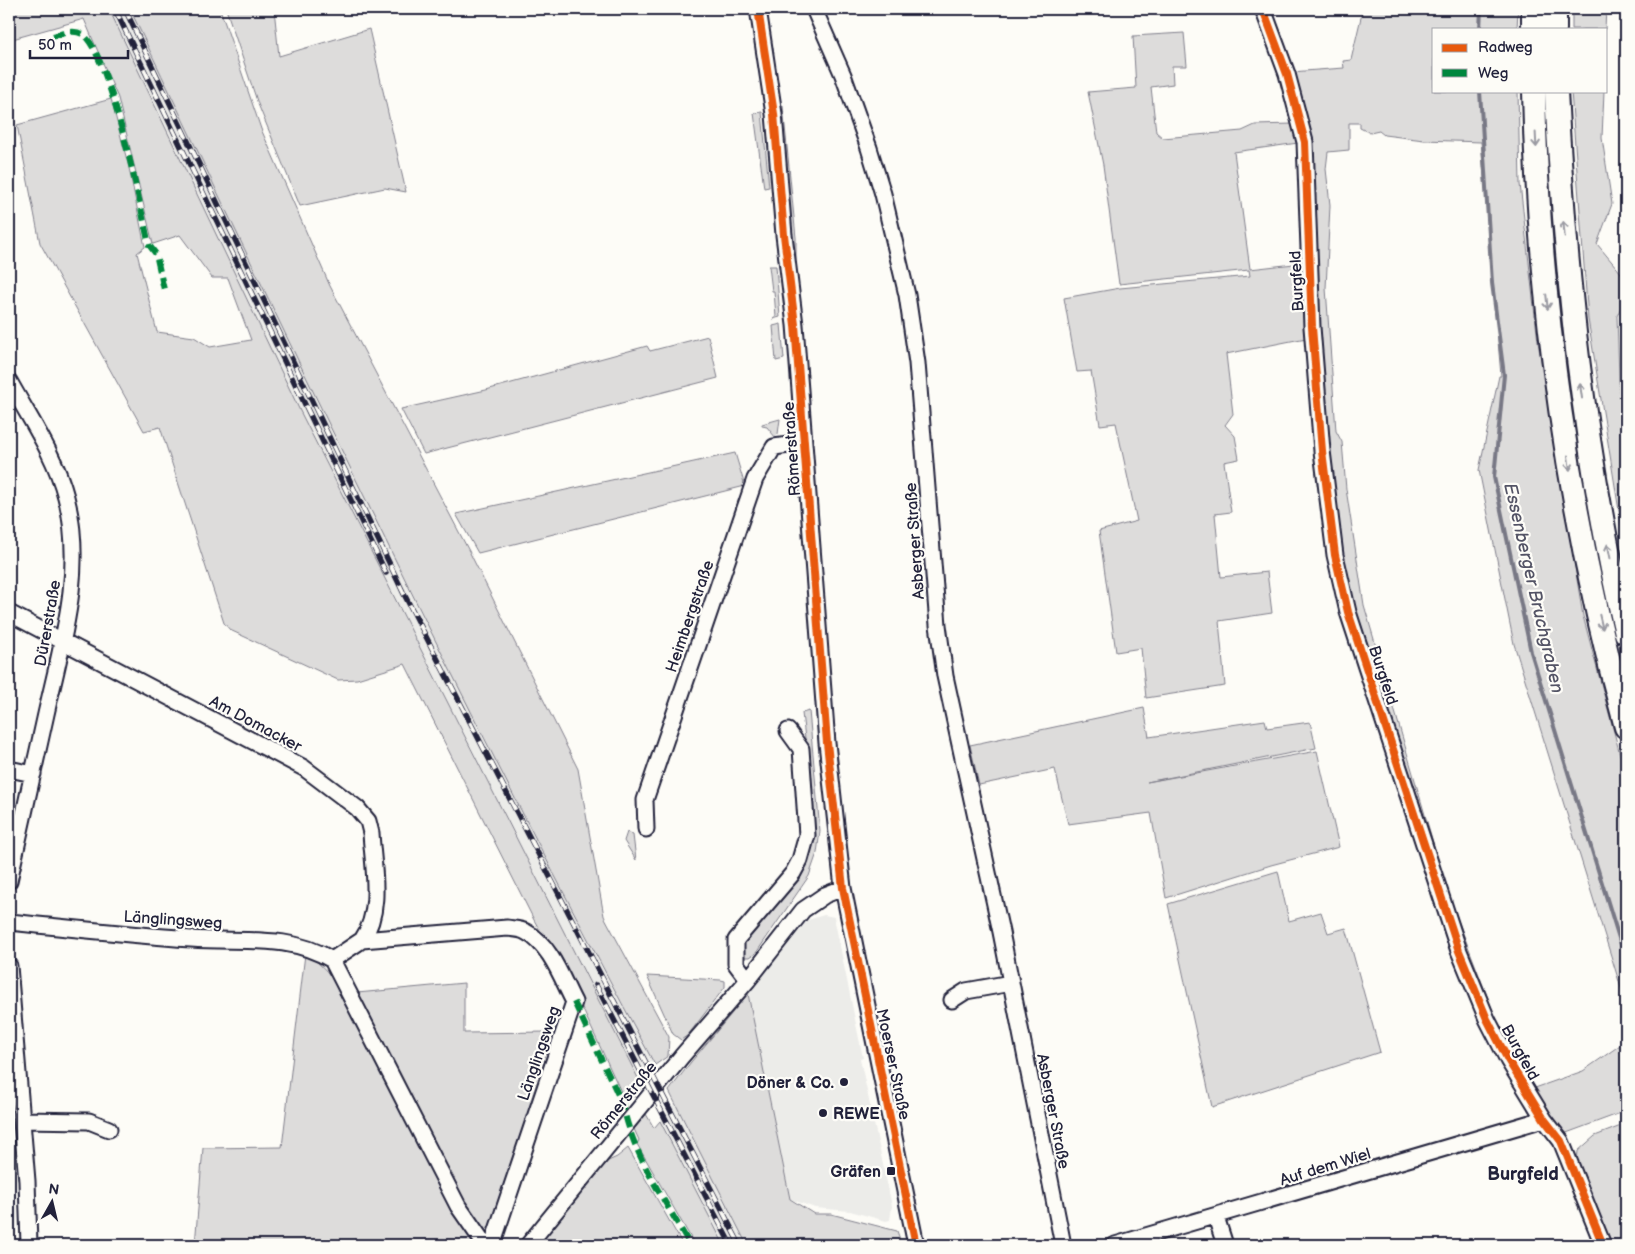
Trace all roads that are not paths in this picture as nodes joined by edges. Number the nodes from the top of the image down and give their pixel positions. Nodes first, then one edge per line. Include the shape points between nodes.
1 (758, 9) edge
2 (814, 9) edge
3 (1263, 9) edge
4 (1533, 9) edge
5 (1555, 9) edge
6 (1533, 28) edge
7 (1555, 28) edge
8 (1534, 92) edge
9 (1556, 92) edge
10 (9, 381) edge
11 (804, 443) junction
12 (9, 613) edge
13 (1626, 633) edge
14 (63, 641) junction
15 (1626, 727) edge
16 (788, 731) dead end
17 (9, 769) edge
18 (33, 774) junction
19 (646, 830) dead end
20 (9, 881) edge
21 (843, 888) junction
22 (9, 922) edge
23 (362, 940) junction
24 (332, 960) junction
25 (9, 966) edge
26 (748, 980) junction
27 (1011, 983) junction
28 (952, 1000) dead end
29 (14, 1081) edge
30 (1544, 1119) junction
31 (22, 1120) junction
32 (109, 1129) dead end
33 (1216, 1217) junction
34 (29, 1245) edge
35 (486, 1245) edge
36 (492, 1245) edge
37 (528, 1245) edge
38 (916, 1245) edge
39 (1063, 1245) edge
40 (1115, 1245) edge
41 (1225, 1245) edge
42 (1603, 1245) edge

1 - 11 street, Römerstraße via 774,114
2 - 27 street, Asberger Straße via 852,99 883,194 910,311 945,676
3 - 30 street, Burgfeld via 1287,74 1305,142 1312,327 1322,451 1335,555 1348,612 1459,951 1487,1019
4 - 6 highway
5 - 7 highway
8 -> 15 highway via 1544,271 1570,474
13 -> 9 highway via 1590,456 1574,338 1561,201
10 - 14 street, Dürerstraße via 50,453 67,499 74,552 73,582
11 - 19 street, Heimbergstraße via 774,447 755,479 644,800
11 - 21 street, Römerstraße via 827,743
12 - 14 street, Am Domacker
14 - 18 street, Dürerstraße
14 - 23 street, Am Domacker via 304,768 357,808 368,821 371,833 375,912
16 - 26 street via 801,750 807,835 793,873 736,940 736,964
17 - 18 street
18 - 20 street, Dürerstraße
21 - 26 street, Römerstraße via 802,910
21 - 38 street, Moerser Straße
22 - 24 street, Länglingsweg via 192,940 286,942 304,946
23 - 24 street, Länglingsweg
23 - 36 street, Länglingsweg via 507,928 526,931 542,945 574,1002
24 - 35 street via 458,1206
25 - 29 street
26 - 37 street, Römerstraße
27 - 28 street via 966,991
27 - 39 street, Asberger Straße
29 - 31 street
30 - 33 street, Auf dem Wiel
30 - 42 street, Burgfeld via 1561,1142
31 - 32 street via 88,1121
31 - 34 street
33 - 40 street, Auf dem Wiel
33 - 41 street

